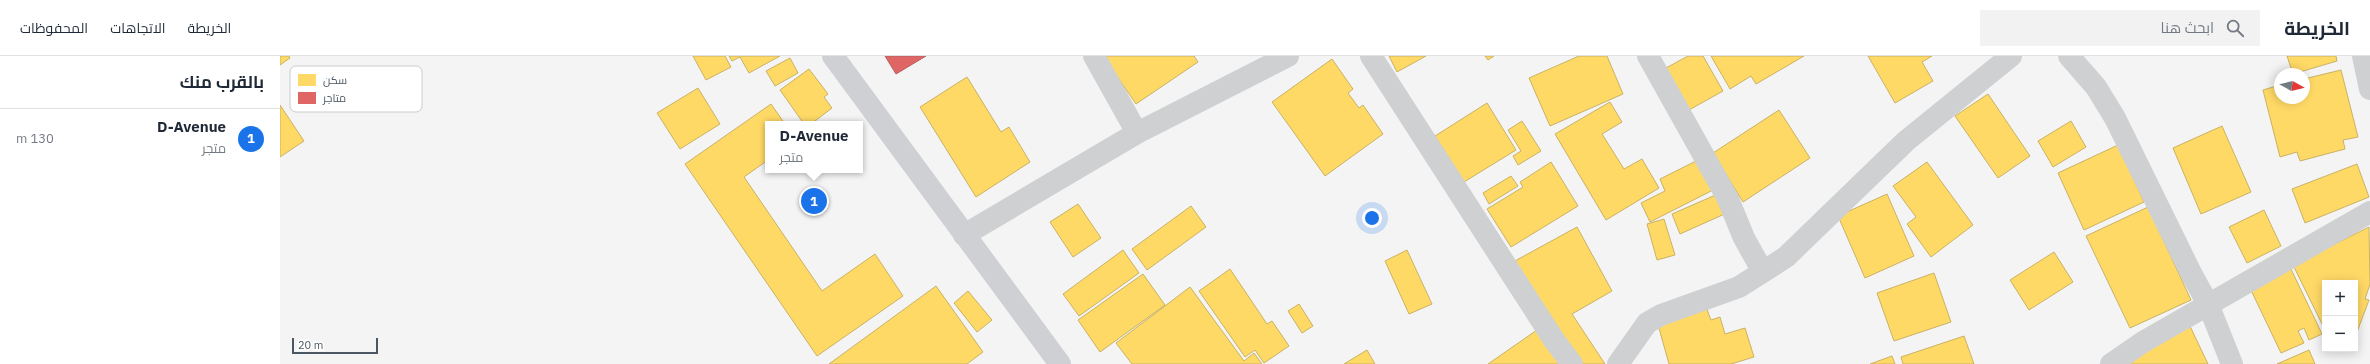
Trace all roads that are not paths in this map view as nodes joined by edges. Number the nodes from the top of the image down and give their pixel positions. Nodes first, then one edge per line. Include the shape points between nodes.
1 (833, 56) edge
2 (1094, 56) edge
3 (1288, 56) edge
4 (1371, 56) edge
5 (1648, 56) edge
6 (2011, 56) edge
7 (2069, 56) edge
8 (2363, 56) edge
9 (2370, 90) edge
10 (1137, 133) junction
11 (2370, 212) edge
12 (964, 235) junction
13 (1763, 272) junction
14 (2208, 304) junction
15 (1060, 364) edge
16 (1572, 364) edge
17 (1618, 364) edge
18 (2111, 364) edge
19 (2232, 364) edge

1 - 12 main road
2 - 10 street
3 - 10 street
4 - 16 street
5 - 13 street via 1728,199 1744,238
6 - 13 street via 1906,141 1786,257
7 - 14 street via 2096,87 2115,118
8 - 9 street
10 - 12 street
11 - 14 street
12 - 15 main road
13 - 17 street via 1739,287 1661,315 1647,323
14 - 18 street
14 - 19 street

